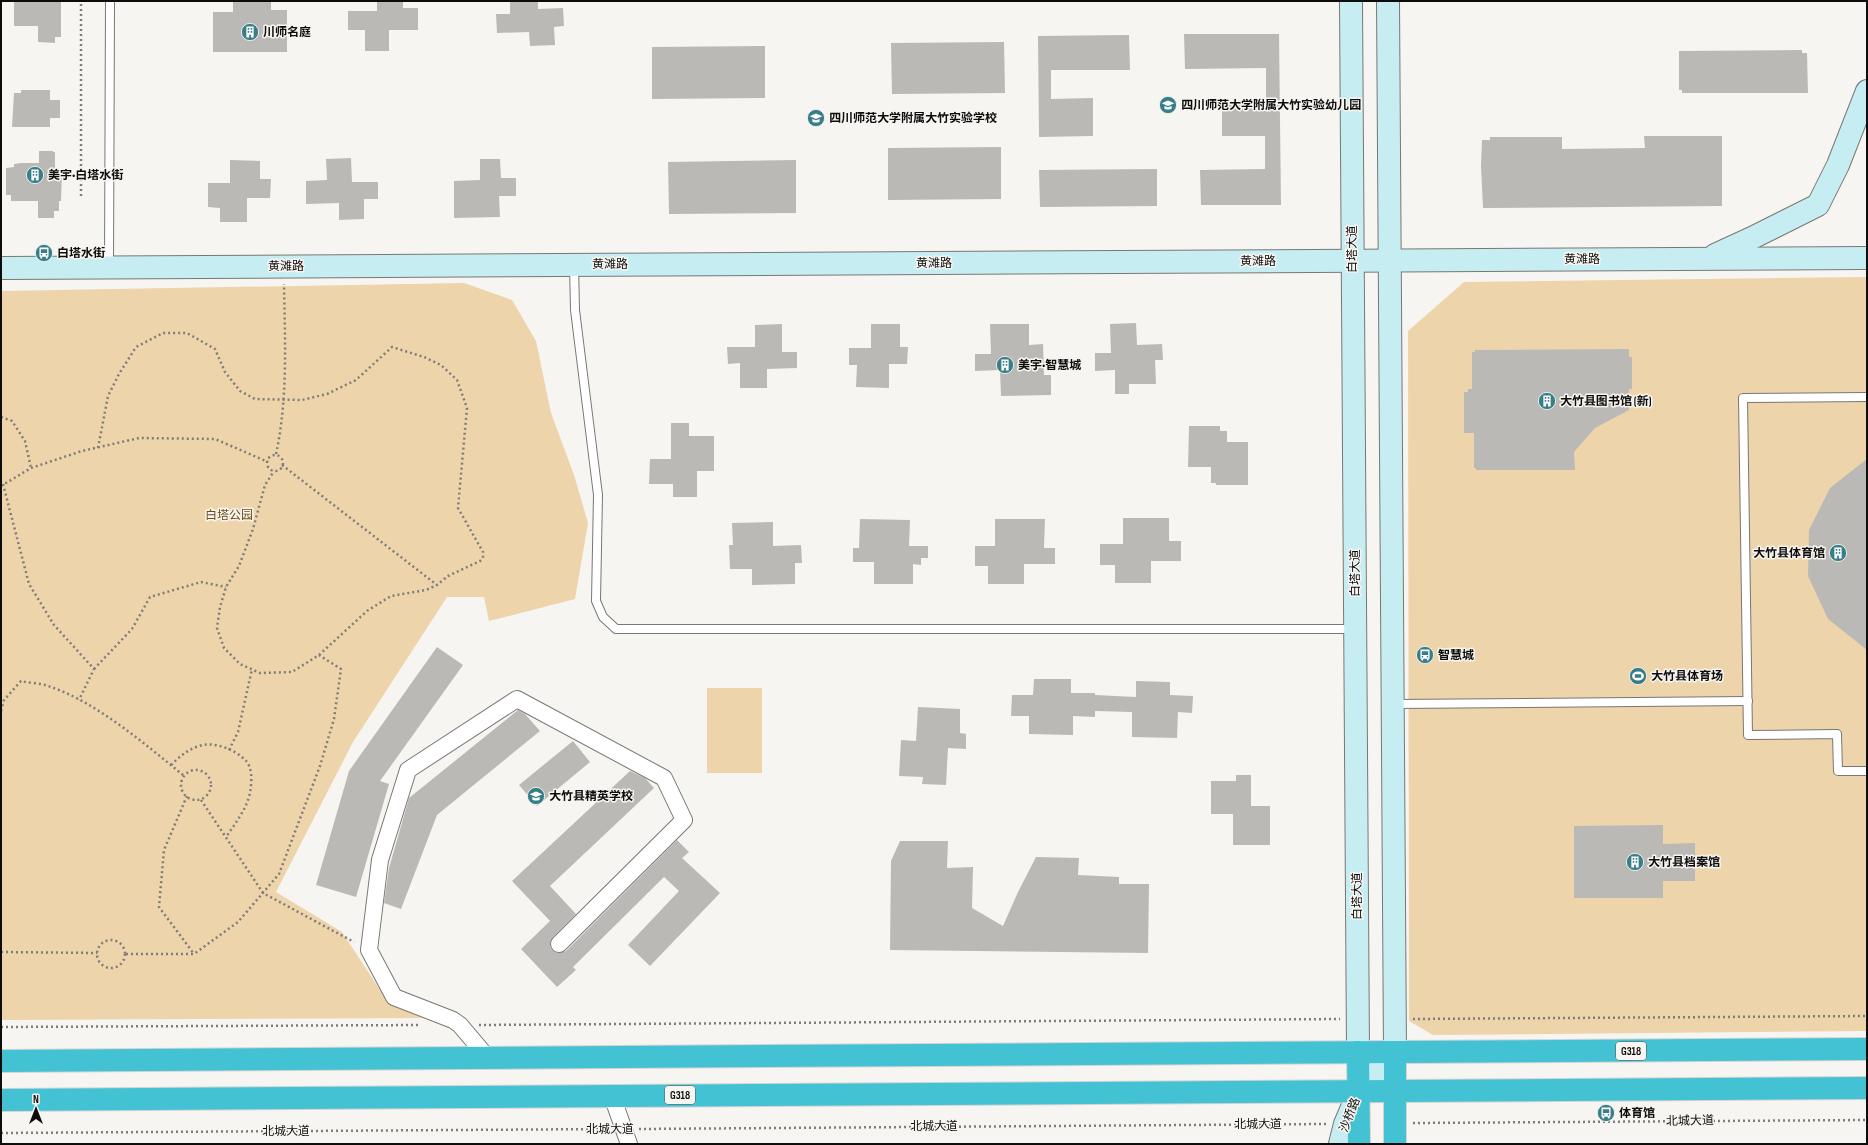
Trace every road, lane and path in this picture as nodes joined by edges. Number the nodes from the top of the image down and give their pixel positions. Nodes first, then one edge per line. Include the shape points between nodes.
1 (81, 1) edge
2 (110, 1) edge
3 (1351, 1) edge
4 (1388, 1) edge
5 (1867, 91) edge
6 (81, 196) dead end
7 (1706, 258) junction
8 (1867, 258) edge
9 (1352, 260) junction
10 (1389, 260) junction
11 (574, 265) junction
12 (283, 266) junction
13 (109, 267) junction
14 (1, 268) edge
15 (1867, 397) edge
16 (283, 400) junction
17 (1, 417) edge
18 (98, 448) junction
19 (276, 454) junction
20 (268, 462) junction
21 (282, 465) junction
22 (31, 468) junction
23 (274, 471) junction
24 (2, 485) edge
25 (437, 585) junction
26 (226, 587) junction
27 (1355, 629) junction
28 (319, 654) junction
29 (94, 669) junction
30 (252, 669) junction
31 (79, 700) junction
32 (1748, 701) junction
33 (1392, 704) junction
34 (1, 711) edge
35 (229, 750) junction
36 (171, 765) junction
37 (1867, 771) edge
38 (183, 775) junction
39 (187, 796) junction
40 (201, 800) junction
41 (226, 837) junction
42 (263, 893) junction
43 (559, 944) dead end
44 (369, 950) junction
45 (1, 952) edge
46 (97, 953) junction
47 (126, 954) junction
48 (194, 954) junction
49 (1867, 1016) edge
50 (1358, 1019) junction
51 (1394, 1019) junction
52 (421, 1025) dead end
53 (460, 1025) junction
54 (1, 1027) edge
55 (1867, 1049) edge
56 (1358, 1052) junction
57 (1395, 1052) junction
58 (488, 1058) junction
59 (1, 1062) edge
60 (1867, 1088) edge
61 (1359, 1091) junction
62 (1395, 1091) junction
63 (612, 1096) junction
64 (1, 1100) edge
65 (1867, 1120) edge
66 (622, 1129) junction
67 (1, 1133) edge
68 (1342, 1134) edge
69 (1395, 1134) edge
70 (629, 1144) edge
71 (1359, 1144) edge

1 - 6 path
2 - 13 lane
3 - 9 main road, 白塔大道
4 - 10 main road
5 - 7 main road via 1838,165 1818,205
7 - 8 main road, 黄滩路
7 - 10 main road, 黄滩路
9 - 10 main road, 黄滩路
9 - 11 main road, 黄滩路
9 - 27 main road, 白塔大道
10 - 33 main road
11 - 12 main road, 黄滩路
11 - 27 lane via 575,310 598,495 596,601 603,617 616,629
12 - 13 main road, 黄滩路
12 - 16 path
13 - 14 main road, 黄滩路
15 - 32 lane via 1743,398
16 - 18 path via 255,399 240,391 225,372 215,350 187,333 163,333 136,347 120,374 108,396
16 - 19 path via 281,433
16 - 25 path via 302,400 327,394 356,380 392,347 424,357 441,366 457,380 467,408 458,508 483,552 483,558 480,562 448,576
17 - 22 path via 12,421 25,441
18 - 20 path via 139,438 216,439
18 - 22 path
19 - 20 path via 268,458
19 - 21 path via 283,460
20 - 23 path via 267,466
21 - 23 path
21 - 25 path
22 - 24 path
23 - 26 path via 265,485 254,529 239,566
24 - 29 path via 29,584 54,625
25 - 28 path via 426,590 391,596 367,611
26 - 29 path via 201,582 150,597 132,629
26 - 30 path via 217,628 224,648 240,664
27 - 50 main road, 白塔大道
28 - 30 path via 292,672 260,673
28 - 42 path via 341,669 334,719 320,766 279,874
29 - 31 path
30 - 35 path via 238,732
31 - 34 path via 47,685 21,681 4,700
31 - 36 path via 151,748
32 - 33 lane
32 - 37 lane via 1748,735 1837,734 1838,771
33 - 51 main road
35 - 36 path via 215,744 200,745 186,752
35 - 41 path via 245,759 250,768 251,785 246,806
36 - 38 path
38 - 39 path via 182,792
38 - 40 path via 197,769 207,773 212,782 210,793
39 - 40 path
39 - 48 path via 164,850 159,907
40 - 41 path
41 - 42 path
42 - 44 path
42 - 48 path via 238,922
43 - 44 street via 684,820 664,778 517,699 408,770 380,860
44 - 53 street via 394,997
45 - 46 path
46 - 47 path via 102,943 109,940 118,941 124,946
46 - 47 path via 101,964 109,968 117,967 123,962
47 - 48 path
49 - 51 path
50 - 53 path
50 - 56 main road, 白塔大道
51 - 57 main road
52 - 54 path
53 - 58 street
55 - 57 highway, G318
56 - 57 highway, G318
56 - 58 highway, G318
56 - 61 highway, 白塔大道
57 - 61 main road, 沙桥路
57 - 62 highway
58 - 59 highway, G318
60 - 62 highway, G318
61 - 62 highway, G318
61 - 63 highway, G318
61 - 68 main road, 沙桥路
61 - 71 highway, 白塔大道
62 - 69 highway
63 - 64 highway, G318
63 - 66 street
65 - 69 path, 北城大道
66 - 67 path, 北城大道
66 - 68 path, 北城大道
66 - 70 street

